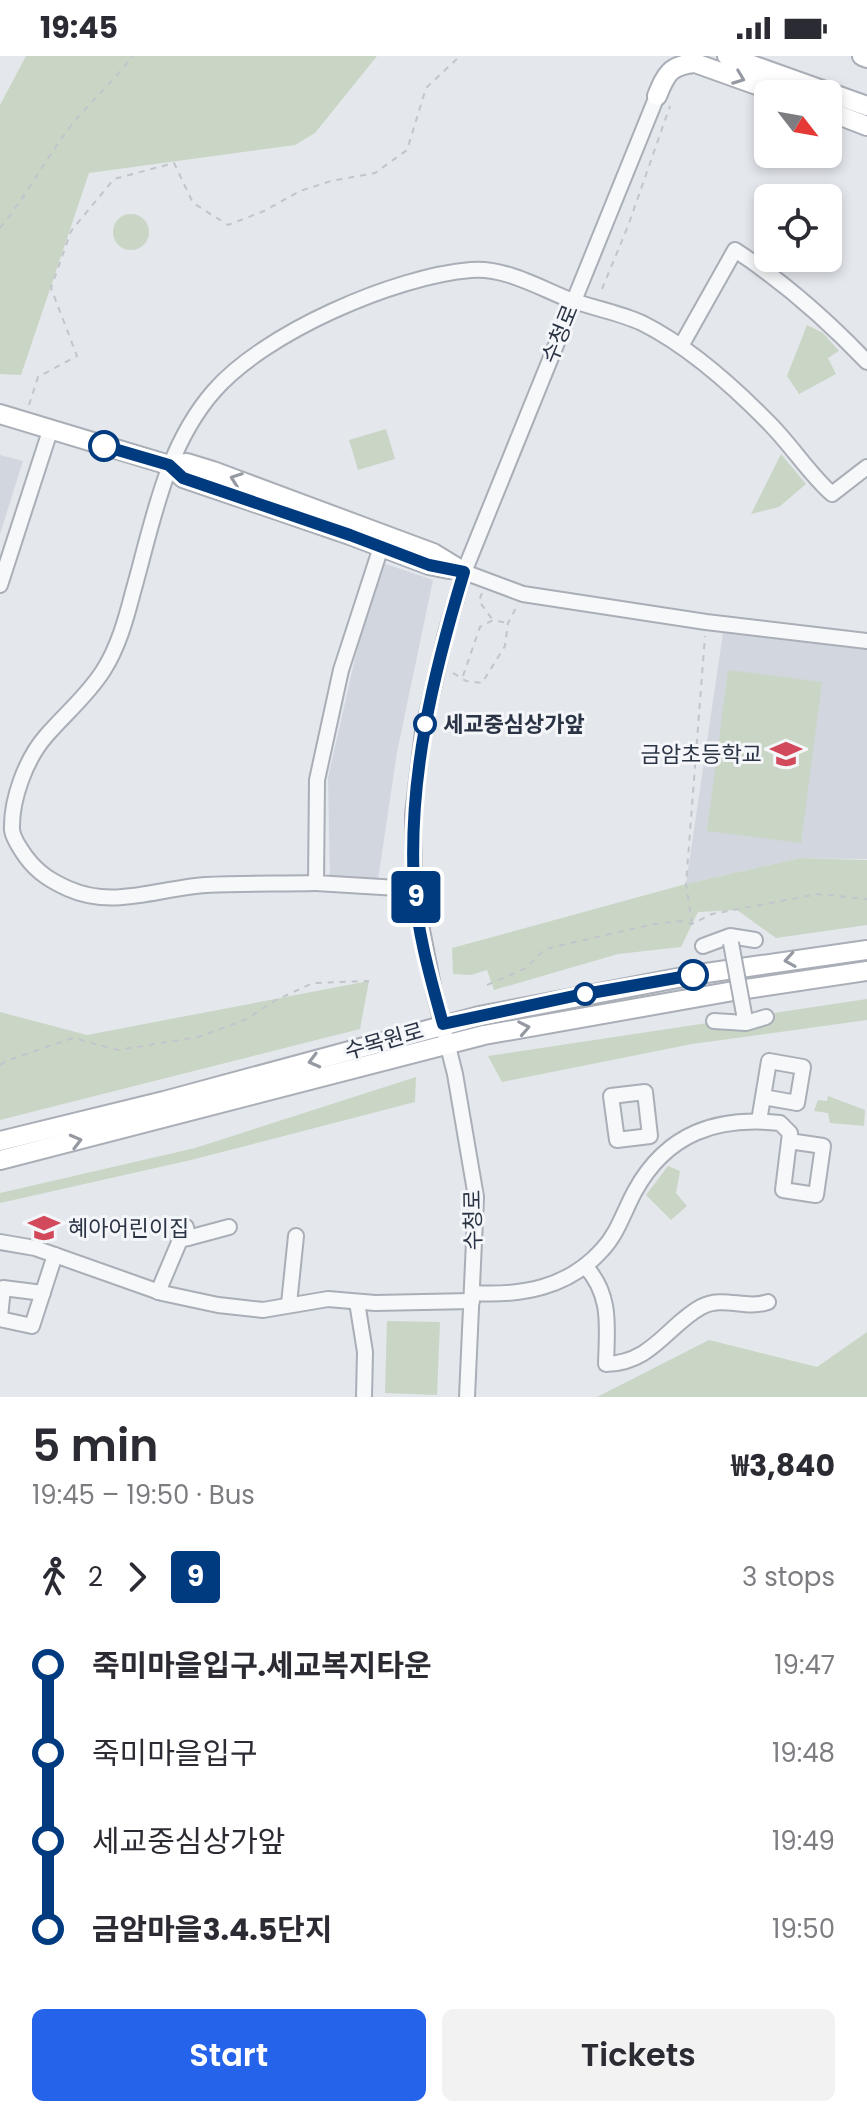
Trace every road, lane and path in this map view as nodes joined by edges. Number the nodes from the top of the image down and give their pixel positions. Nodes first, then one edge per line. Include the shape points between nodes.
1 (133, 56) edge
2 (727, 56) edge
3 (459, 57) edge
4 (754, 84) edge
5 (664, 101) junction
6 (867, 106) edge
7 (842, 116) edge
8 (867, 126) edge
9 (0, 228) edge
10 (602, 289) dead end
11 (573, 301) junction
12 (681, 346) junction
13 (867, 362) edge
14 (0, 414) edge
15 (24, 422) junction
16 (50, 431) junction
17 (169, 465) junction
18 (867, 467) edge
19 (381, 547) junction
20 (464, 572) junction
21 (486, 580) junction
22 (0, 585) edge
23 (523, 594) junction
24 (493, 620) junction
25 (706, 622) junction
26 (508, 623) junction
27 (867, 641) edge
28 (451, 672) dead end
29 (462, 678) junction
30 (316, 883) junction
31 (414, 889) junction
32 (867, 899) edge
33 (692, 924) junction
34 (731, 940) junction
35 (755, 940) dead end
36 (703, 946) dead end
37 (867, 950) edge
38 (867, 971) edge
39 (369, 981) dead end
40 (487, 985) dead end
41 (766, 1017) dead end
42 (745, 1018) junction
43 (714, 1021) dead end
44 (443, 1024) junction
45 (448, 1045) junction
46 (0, 1065) edge
47 (763, 1097) dead end
48 (759, 1121) junction
49 (650, 1136) dead end
50 (0, 1141) edge
51 (789, 1141) dead end
52 (664, 1154) junction
53 (0, 1160) edge
54 (229, 1227) dead end
55 (296, 1236) dead end
56 (0, 1242) edge
57 (55, 1255) junction
58 (585, 1266) junction
59 (158, 1292) junction
60 (43, 1293) junction
61 (473, 1297) junction
62 (357, 1302) junction
63 (768, 1302) dead end
64 (289, 1304) junction
65 (0, 1318) edge
66 (364, 1397) edge
67 (467, 1397) edge

1 - 9 path via 78,117
2 - 6 street
3 - 15 path via 426,88 407,150 375,173 300,191 228,225 193,203 174,163 114,179 71,231 51,288 77,356 38,377
5 -> 4 street via 671,70 680,64 695,63
5 - 10 path via 628,226
5 - 11 street, 수청로
7 - 8 street
11 - 12 street via 638,321
11 - 17 street via 517,278 477,269 370,296 305,325 240,365 185,432
11 - 20 street, 수청로
12 - 13 street via 735,250 785,285
12 - 18 street via 745,399 828,492 839,491
14 - 15 street
15 - 16 street
16 - 17 street
16 - 22 street
17 - 19 street via 183,478
20 -> 17 street via 433,553 268,490 187,463
17 - 30 street via 123,627 104,670 31,760 17,790 12,833 45,879 86,897 116,899 203,885
19 - 20 street
19 - 30 street via 341,670 317,780
20 - 21 street
20 - 31 street, 수청로 via 423,731 413,814
21 - 23 street
21 - 24 path via 479,601
23 - 25 street
23 - 26 path
24 - 26 path
24 - 29 path via 480,627
25 - 27 street
25 - 33 path via 686,884
26 - 29 path via 505,646 482,683
28 - 29 path
30 - 31 street
31 - 44 street, 수청로
32 - 33 path via 818,894 712,914
33 - 40 path via 654,924 545,949 526,968
34 - 35 street
34 - 36 street
34 - 42 street, bridge
37 -> 44 street, 수목원로 via 699,974
45 -> 38 street, 수목원로 via 586,1016
39 - 46 path via 313,983 245,1020 202,1036 118,1050 73,1038
41 - 42 street
42 - 43 street
44 - 45 street, 수청로
44 -> 50 street, 수목원로
53 -> 45 street, 수목원로
45 - 61 street, 수청로 via 476,1197
47 - 48 street
48 - 51 street via 785,1126
48 - 52 street via 705,1128
49 - 52 street
52 - 58 street via 642,1179 616,1231
54 - 59 street via 187,1232
55 - 64 street
56 - 57 street
57 - 59 street
57 - 60 street
58 - 61 street via 534,1290
58 - 63 street via 606,1302 606,1364 642,1354 702,1306
59 - 64 street via 263,1310
60 - 65 street via 32,1326
60 - 65 street via 3,1288
61 - 62 street via 441,1304
61 - 67 street, 수청로
62 - 64 street
62 - 66 street via 365,1352

